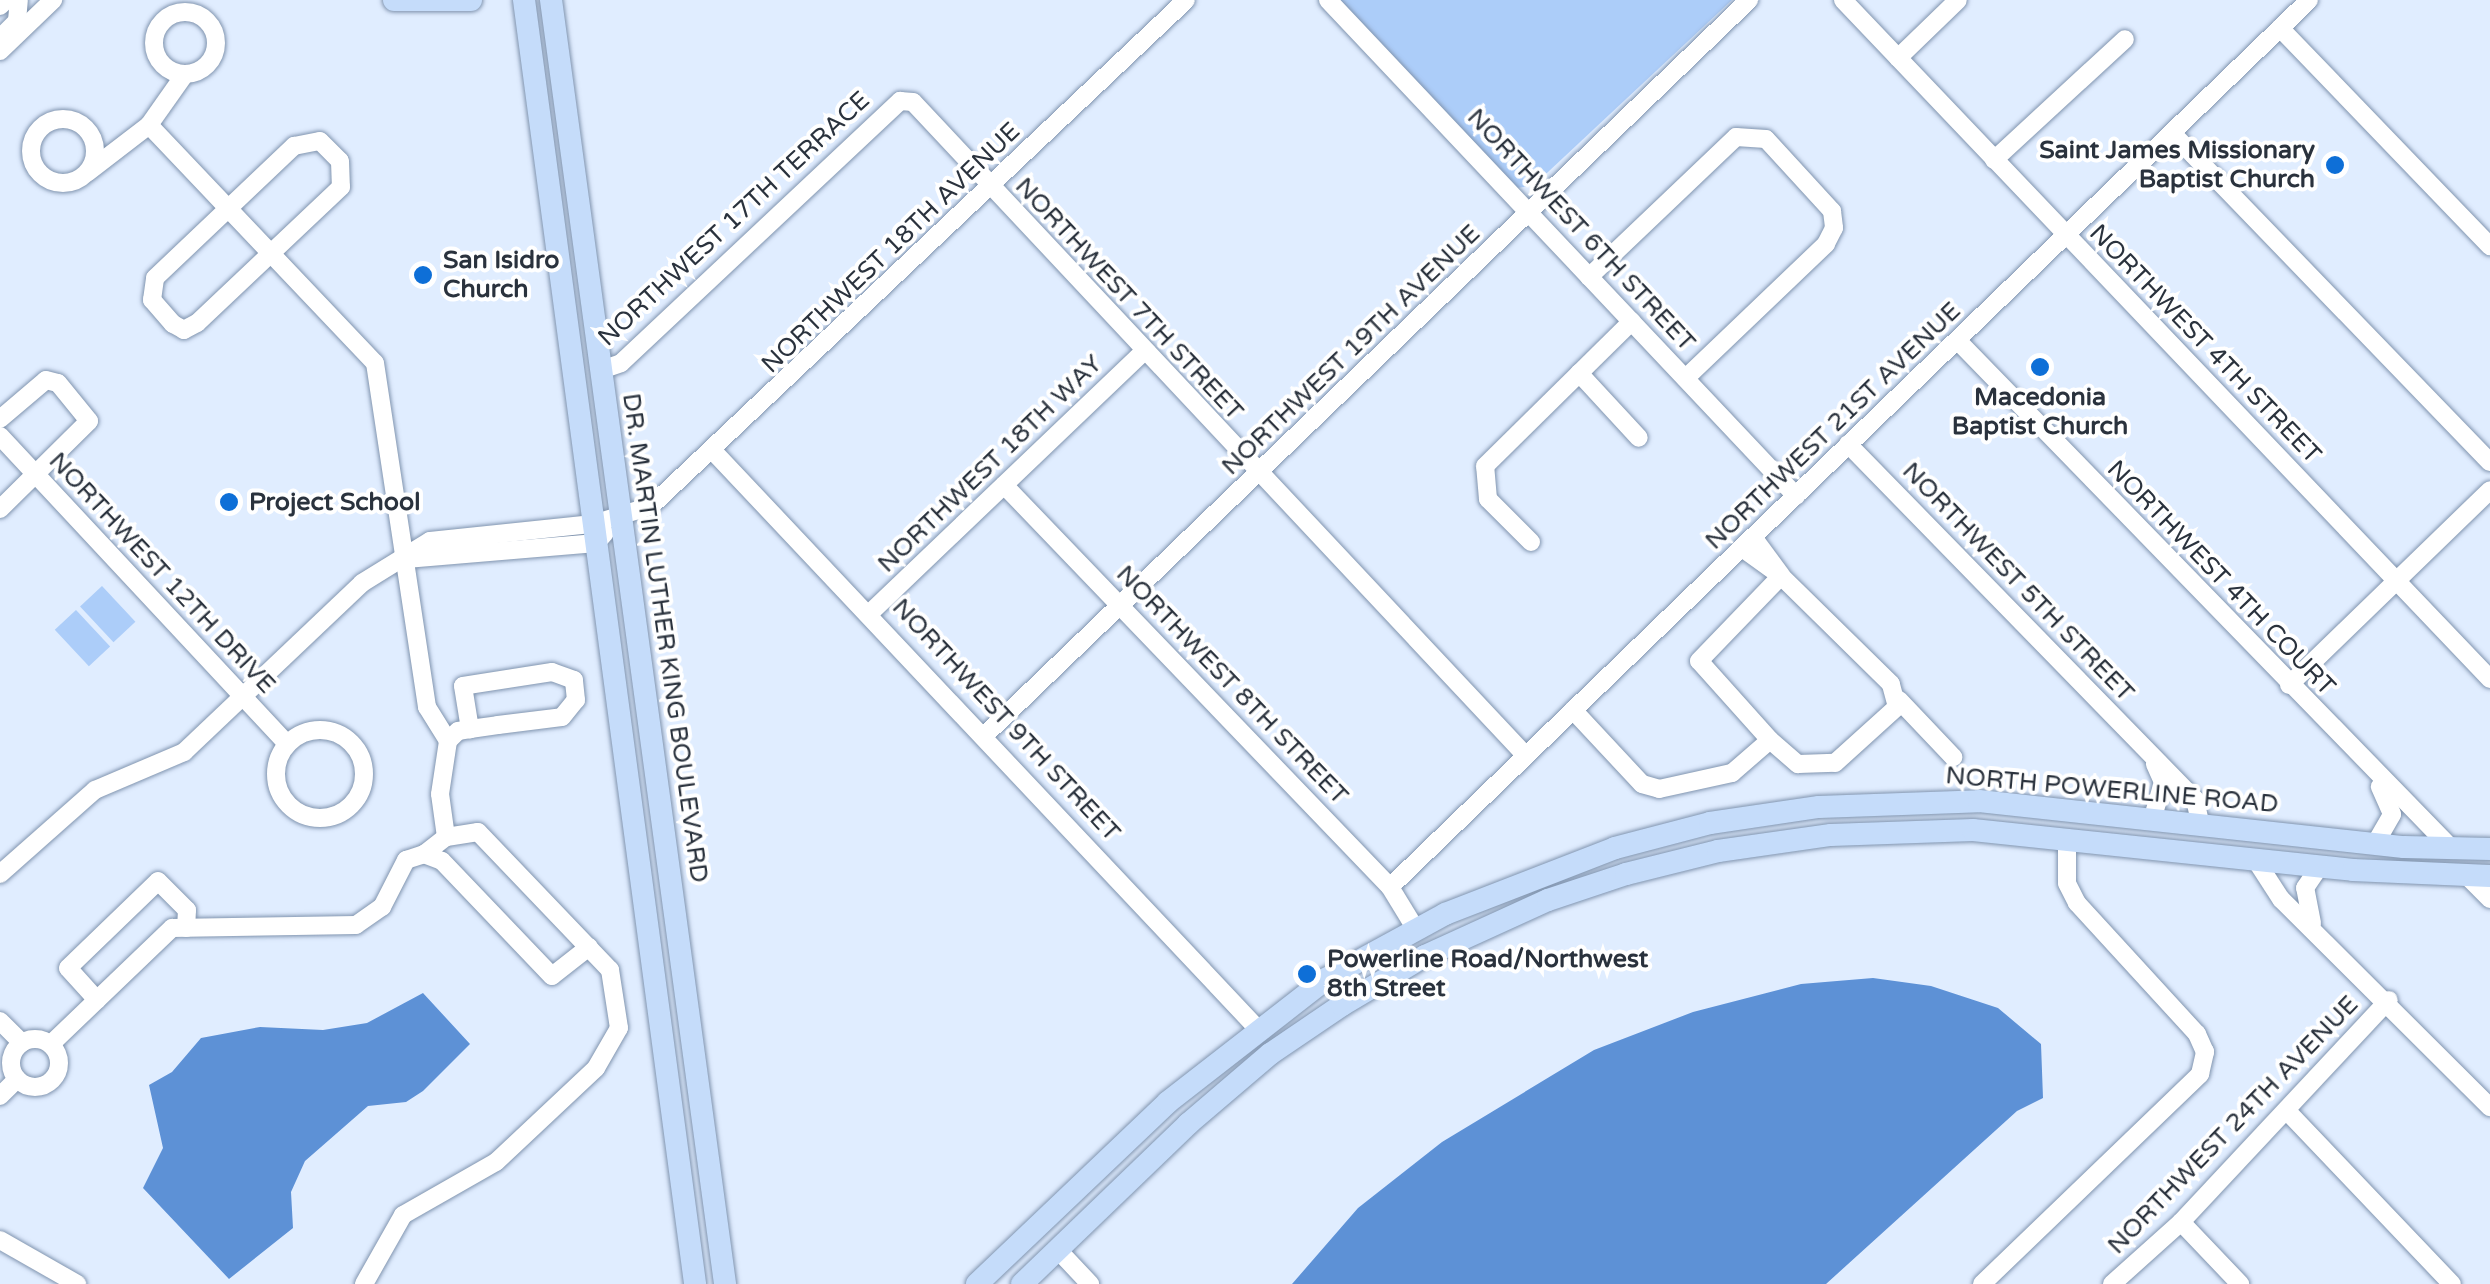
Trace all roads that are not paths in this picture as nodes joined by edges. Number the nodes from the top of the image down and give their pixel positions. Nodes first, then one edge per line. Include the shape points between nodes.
1 (6, 0) edge
2 (19, 0) edge
3 (53, 0) edge
4 (394, 0) edge
5 (471, 0) edge
6 (524, 0) edge
7 (551, 0) edge
8 (1186, 0) edge
9 (1328, 0) edge
10 (1749, 0) edge
11 (1843, 0) edge
12 (1958, 0) edge
13 (2309, 0) edge
14 (0, 6) edge
15 (2280, 28) junction
16 (0, 38) edge
17 (2126, 39) dead end
18 (0, 51) edge
19 (1898, 58) junction
20 (185, 74) dead end
21 (900, 101) joint
22 (149, 126) junction
23 (2173, 134) junction
24 (1994, 160) junction
25 (80, 179) dead end
26 (990, 187) junction
27 (226, 210) junction
28 (1529, 212) junction
29 (2066, 236) junction
30 (2490, 246) edge
31 (272, 254) junction
32 (1590, 276) junction
33 (1632, 321) junction
34 (1958, 341) junction
35 (1144, 351) junction
36 (600, 370) junction
37 (1579, 374) junction
38 (1686, 378) junction
39 (0, 419) edge
40 (0, 436) edge
41 (1639, 438) dead end
42 (1848, 444) junction
43 (714, 452) junction
44 (2490, 462) edge
45 (1259, 474) junction
46 (36, 475) junction
47 (1004, 484) junction
48 (2490, 490) edge
49 (1796, 496) junction
50 (0, 509) edge
51 (620, 517) junction
52 (594, 534) junction
53 (1531, 542) dead end
54 (1748, 542) junction
55 (406, 559) junction
56 (1781, 576) junction
57 (2396, 580) junction
58 (1122, 606) junction
59 (870, 613) junction
60 (2490, 679) edge
61 (2289, 685) junction
62 (242, 697) junction
63 (1899, 700) junction
64 (1573, 710) junction
65 (470, 729) junction
66 (986, 734) junction
67 (1770, 740) junction
68 (448, 741) junction
69 (288, 744) junction
70 (2151, 755) junction
71 (1526, 756) junction
72 (1953, 757) dead end
73 (2372, 768) junction
74 (1789, 811) junction
75 (2153, 817) junction
76 (1748, 818) junction
77 (2200, 824) junction
78 (2301, 835) junction
79 (446, 837) junction
80 (2067, 838) junction
81 (2375, 844) junction
82 (1759, 845) junction
83 (2154, 848) junction
84 (2451, 848) junction
85 (2490, 849) edge
86 (1718, 851) junction
87 (424, 854) junction
88 (2254, 859) junction
89 (2320, 866) junction
90 (0, 874) edge
91 (2479, 877) edge
92 (1390, 887) junction
93 (2490, 899) edge
94 (1445, 914) junction
95 (186, 928) junction
96 (1415, 928) junction
97 (2314, 928) junction
98 (589, 947) junction
99 (1425, 956) junction
100 (1392, 976) junction
101 (97, 1000) junction
102 (2388, 1000) junction
103 (0, 1020) edge
104 (1256, 1028) junction
105 (51, 1044) junction
106 (12, 1045) edge
107 (18, 1079) junction
108 (0, 1096) edge
109 (2490, 1107) edge
110 (2287, 1111) junction
111 (1086, 1180) junction
112 (2180, 1222) junction
113 (0, 1240) edge
114 (1058, 1250) junction
115 (76, 1284) edge
116 (364, 1284) edge
117 (694, 1284) edge
118 (725, 1284) edge
119 (977, 1284) edge
120 (1022, 1284) edge
121 (1090, 1284) edge
122 (1982, 1284) edge
123 (2112, 1284) edge
124 (2240, 1284) edge
125 (2452, 1284) edge

1 - 14 street
2 - 16 street via 17,20
3 - 18 street
4 - 5 main road
6 - 52 main road, DR. MARTIN LUTHER KING BOULEVARD
7 - 36 main road, DR. MARTIN LUTHER KING BOULEVARD
8 - 26 street, NORTHWEST 18TH AVENUE
9 - 28 street, NORTHWEST 6TH STREET
10 - 28 street, NORTHWEST 19TH AVENUE
11 - 19 street, NORTHWEST 4TH STREET
12 - 19 street
13 - 15 street, NORTHWEST 21ST AVENUE
15 - 23 street, NORTHWEST 21ST AVENUE
15 - 30 street
17 - 24 street
19 - 24 street, NORTHWEST 4TH STREET
20 - 22 street
21 - 26 street, NORTHWEST 7TH STREET via 913,102
21 - 36 street, NORTHWEST 17TH TERRACE via 621,363
22 - 25 street
22 - 27 street
23 - 29 street, NORTHWEST 21ST AVENUE
23 - 44 street
24 - 29 street, NORTHWEST 4TH STREET
26 - 35 street, NORTHWEST 7TH STREET
26 - 43 street, NORTHWEST 18TH AVENUE
27 - 31 street
27 - 31 street via 294,146 320,141 340,162 341,187
27 - 31 street via 149,290 173,324 184,330 197,323
28 - 32 street, NORTHWEST 6TH STREET
28 - 45 street, NORTHWEST 19TH AVENUE
29 - 34 street, NORTHWEST 21ST AVENUE
29 - 57 street, NORTHWEST 4TH STREET
31 - 55 street via 375,363
32 - 33 street, NORTHWEST 6TH STREET
32 - 38 street via 1736,136 1766,139 1832,211 1834,228 1826,244
33 - 37 street
33 - 38 street, NORTHWEST 6TH STREET
34 - 42 street, NORTHWEST 21ST AVENUE
34 - 61 street, NORTHWEST 4TH COURT
35 - 45 street, NORTHWEST 7TH STREET
35 - 47 street, NORTHWEST 18TH WAY
36 - 51 main road, DR. MARTIN LUTHER KING BOULEVARD
37 - 41 street
37 - 53 street via 1485,466 1488,499
38 - 49 street, NORTHWEST 6TH STREET
39 - 46 street via 46,380 83,407 89,421
40 - 46 street, NORTHWEST 12TH DRIVE
42 - 49 street, NORTHWEST 21ST AVENUE
42 - 70 street, NORTHWEST 5TH STREET
43 - 51 street, NORTHWEST 18TH AVENUE via 651,506
43 - 59 street, NORTHWEST 9TH STREET
45 - 58 street, NORTHWEST 19TH AVENUE
45 - 71 street, NORTHWEST 7TH STREET
46 - 50 street
46 - 62 street, NORTHWEST 12TH DRIVE
47 - 58 street, NORTHWEST 8TH STREET
47 - 59 street, NORTHWEST 18TH WAY
48 - 57 street
49 - 54 street, NORTHWEST 21ST AVENUE
51 - 52 street, NORTHWEST 18TH AVENUE
51 - 118 main road, DR. MARTIN LUTHER KING BOULEVARD
52 - 55 street, NORTHWEST 18TH AVENUE
52 - 117 main road, DR. MARTIN LUTHER KING BOULEVARD
54 - 56 street
54 - 64 street, NORTHWEST 21ST AVENUE
55 - 62 street via 362,583
55 - 68 street via 426,706
56 - 63 street via 1891,684
56 - 67 street via 1699,656 1703,670
57 - 60 street, NORTHWEST 4TH STREET
57 - 61 street
58 - 66 street, NORTHWEST 19TH AVENUE
58 - 92 street, NORTHWEST 8TH STREET
59 - 66 street, NORTHWEST 9TH STREET
61 - 73 street, NORTHWEST 4TH COURT
62 - 69 street, NORTHWEST 12TH DRIVE
62 - 90 street via 184,752 95,790
63 - 67 street via 1834,763 1798,764
63 - 72 street
64 - 67 street via 1653,789 1732,773
64 - 71 street, NORTHWEST 21ST AVENUE
65 - 65 street via 463,686 552,672 574,680 576,700 562,717
65 - 68 street
66 - 104 street, NORTHWEST 9TH STREET
68 - 79 street via 440,794
69 - 69 street via 276,782 290,806 314,818 354,804 365,776 356,747 330,730 300,734
70 - 75 street via 2163,782
70 - 77 street, NORTHWEST 5TH STREET via 2194,799
71 - 92 street, NORTHWEST 21ST AVENUE
73 - 81 street via 2392,814
73 - 84 street, NORTHWEST 4TH COURT
74 - 75 main road, NORTH POWERLINE ROAD via 1978,801
74 - 76 main road, NORTH POWERLINE ROAD
74 - 82 main road
75 - 77 main road, NORTH POWERLINE ROAD
76 - 86 main road
76 - 94 main road, NORTH POWERLINE ROAD via 1615,848
77 - 78 main road, NORTH POWERLINE ROAD
77 - 83 main road
78 - 81 main road, NORTH POWERLINE ROAD
78 - 88 main road
79 - 87 street
79 - 98 street via 478,832
80 - 82 main road, NORTH POWERLINE ROAD via 1884,830
80 - 83 main road, NORTH POWERLINE ROAD
80 - 122 street via 2067,883 2076,903 2205,1052 2200,1074
81 - 84 main road, NORTH POWERLINE ROAD
82 - 86 main road, NORTH POWERLINE ROAD
83 - 88 main road, NORTH POWERLINE ROAD
84 - 85 main road, NORTH POWERLINE ROAD
86 - 99 main road, NORTH POWERLINE ROAD via 1548,900
87 - 95 street via 406,860 382,907 356,924
87 - 98 street via 442,861 552,976
88 - 89 main road, NORTH POWERLINE ROAD
88 - 97 street via 2281,899
89 - 91 main road, NORTH POWERLINE ROAD
89 - 97 street via 2305,888
91 - 93 street
92 - 96 street, NORTHWEST 8TH STREET
94 - 96 main road, NORTH POWERLINE ROAD
94 - 99 main road
95 - 101 street via 172,928
95 - 101 street via 188,910 158,880 68,968
96 - 100 main road via 1412,949
96 - 104 main road, NORTH POWERLINE ROAD
97 - 102 street
98 - 116 street via 616,986 616,1042 496,1162 403,1215
99 - 100 main road, NORTH POWERLINE ROAD
100 - 114 main road, NORTH POWERLINE ROAD via 1270,1054
101 - 105 street
102 - 109 street
102 - 110 street, NORTHWEST 24TH AVENUE
103 - 106 street
104 - 111 main road, NORTH POWERLINE ROAD
105 - 106 street via 35,1038
105 - 107 street via 60,1064 54,1080 39,1088
106 - 107 street
107 - 108 street
110 - 112 street, NORTHWEST 24TH AVENUE
110 - 125 street
111 - 114 main road
111 - 119 main road, NORTH POWERLINE ROAD
112 - 123 street, NORTHWEST 24TH AVENUE
112 - 124 street
113 - 115 street
114 - 120 main road, NORTH POWERLINE ROAD
114 - 121 street

